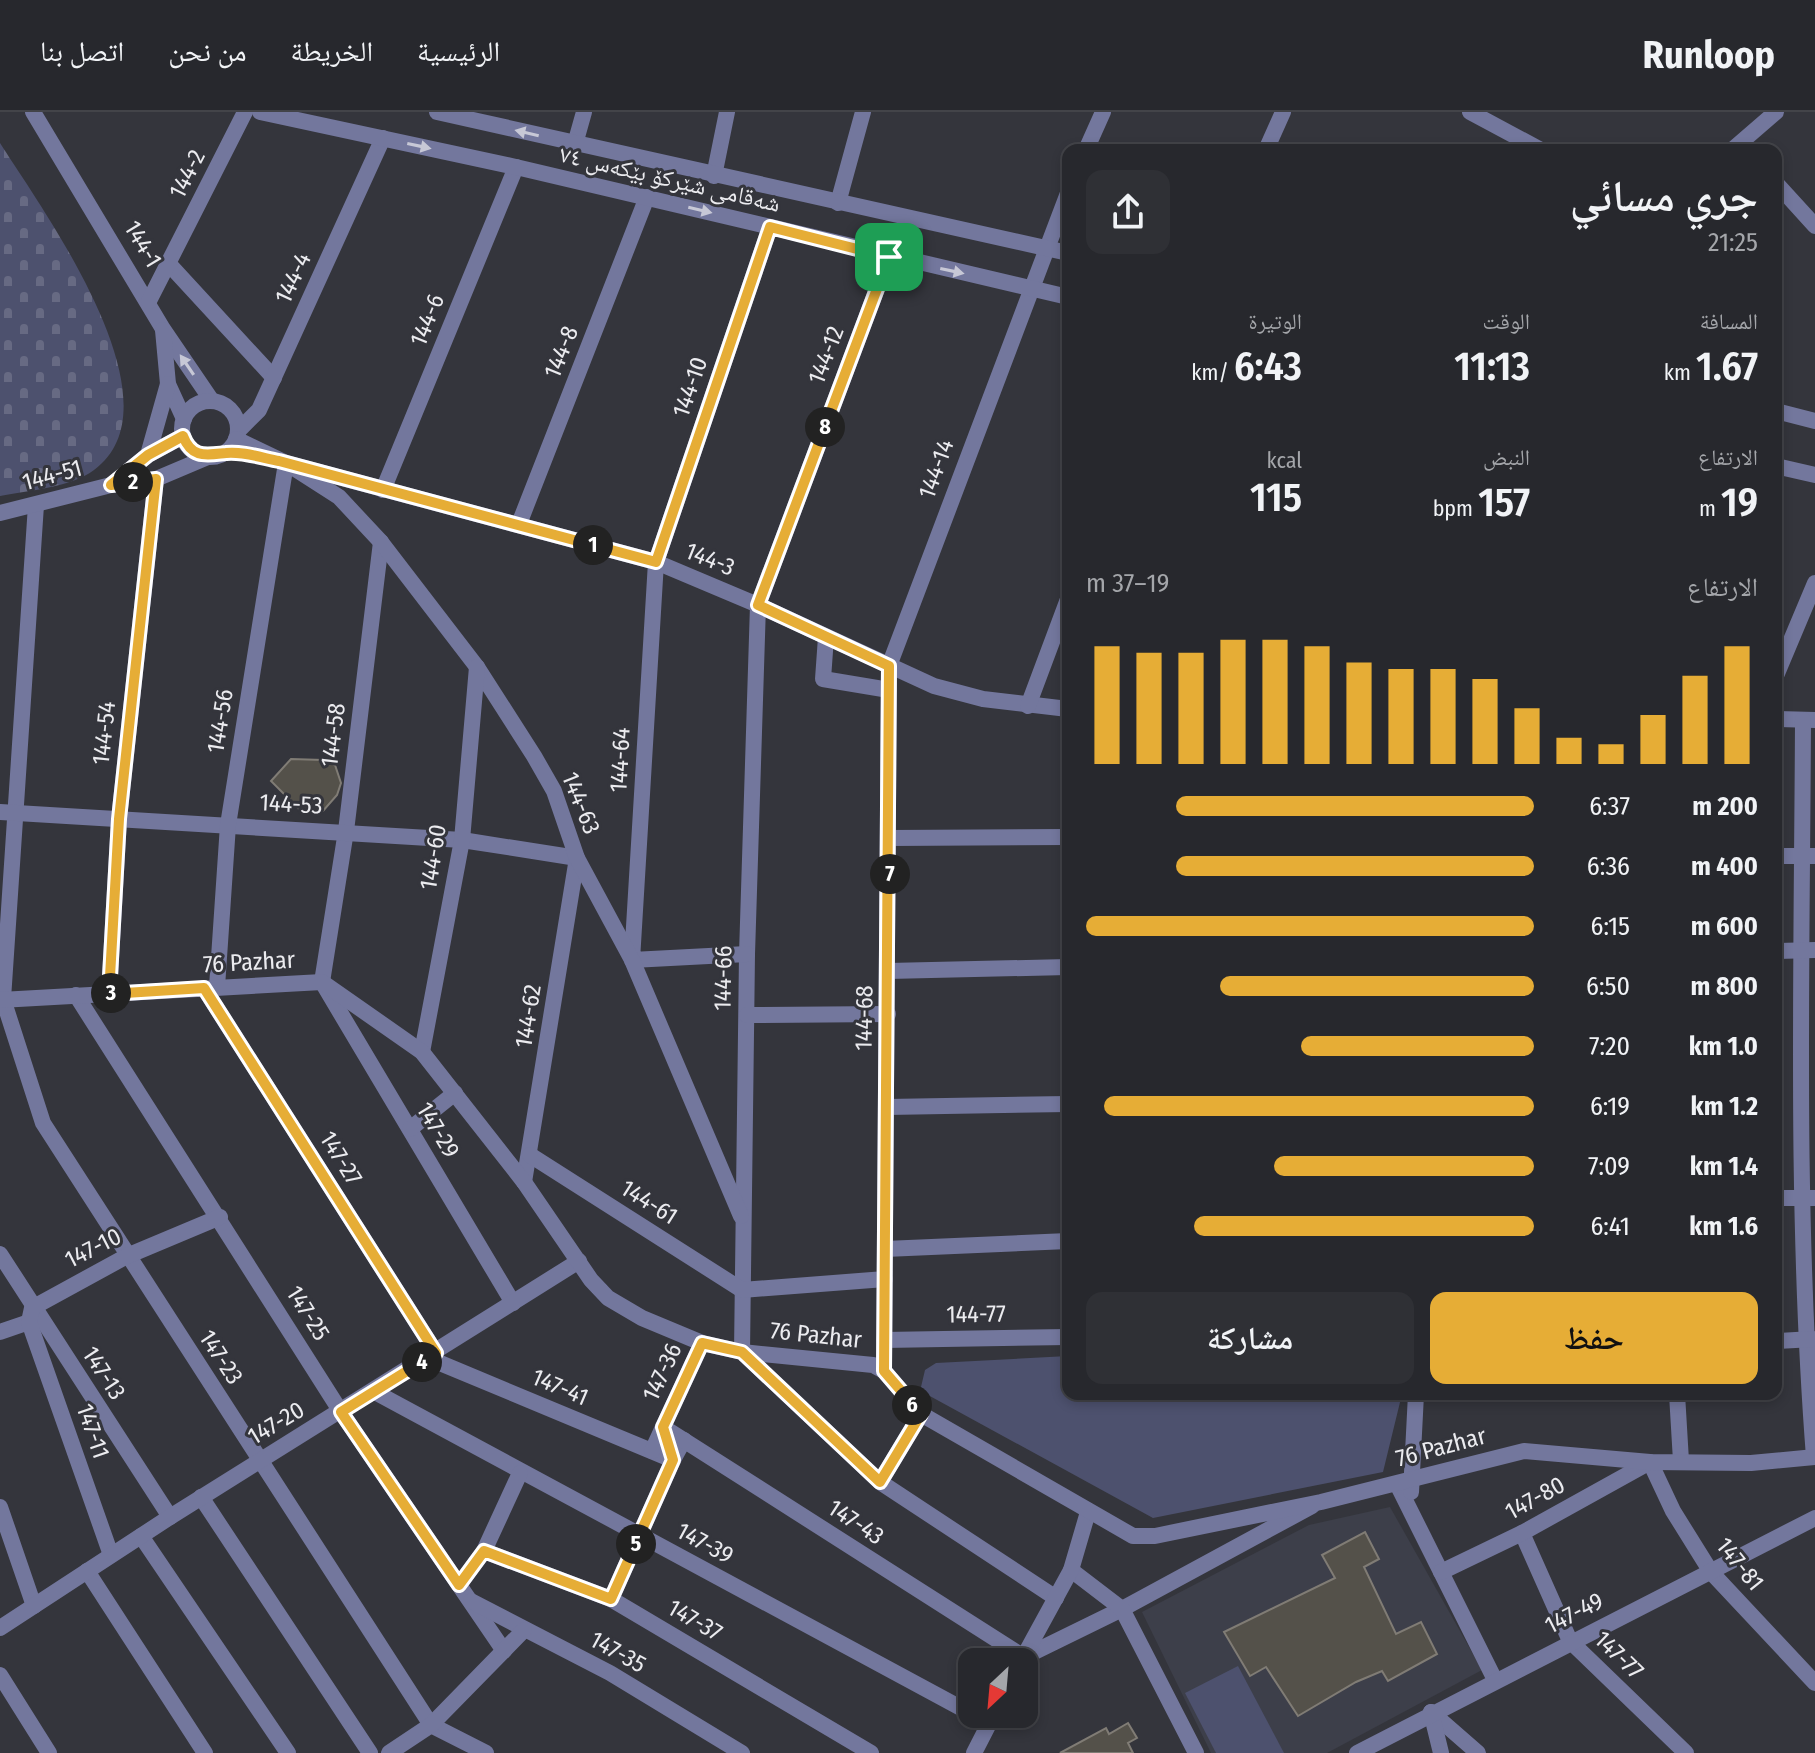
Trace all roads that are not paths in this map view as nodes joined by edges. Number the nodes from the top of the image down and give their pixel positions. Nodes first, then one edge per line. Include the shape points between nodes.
1 (33, 112) edge
2 (245, 112) edge
3 (260, 112) edge
4 (584, 112) edge
5 (727, 112) edge
6 (863, 112) edge
7 (1283, 112) edge
8 (1470, 112) edge
9 (1776, 112) edge
10 (448, 113) edge
11 (1098, 113) edge
12 (383, 138) junction
13 (575, 144) junction
14 (1088, 144) edge
15 (1269, 144) edge
16 (1530, 144) edge
17 (1743, 144) edge
18 (516, 167) junction
19 (714, 176) junction
20 (1782, 190) edge
21 (647, 197) junction
22 (838, 203) junction
23 (1062, 207) edge
24 (1815, 226) edge
25 (770, 227) junction
26 (1045, 247) junction
27 (1062, 251) edge
28 (889, 257) junction
29 (168, 263) junction
30 (1029, 288) junction
31 (1062, 296) edge
32 (149, 301) junction
33 (163, 329) junction
34 (274, 378) junction
35 (168, 384) junction
36 (212, 401) junction
37 (1782, 413) edge
38 (1815, 421) edge
39 (183, 427) junction
40 (227, 445) junction
41 (148, 455) junction
42 (283, 462) junction
43 (1782, 467) edge
44 (1815, 475) edge
45 (156, 479) junction
46 (111, 485) junction
47 (383, 490) junction
48 (36, 505) junction
49 (0, 513) edge
50 (519, 524) junction
51 (381, 542) junction
52 (656, 562) junction
53 (1815, 583) edge
54 (758, 605) junction
55 (1062, 615) edge
56 (826, 637) junction
57 (1782, 662) edge
58 (889, 666) junction
59 (477, 667) junction
60 (889, 690) junction
61 (1028, 706) junction
62 (1062, 709) edge
63 (1782, 719) edge
64 (1809, 720) edge
65 (0, 812) edge
66 (18, 813) junction
67 (119, 819) junction
68 (228, 825) junction
69 (346, 831) junction
70 (1062, 837) edge
71 (890, 838) junction
72 (462, 840) junction
73 (1782, 856) edge
74 (1809, 856) edge
75 (577, 858) junction
76 (1809, 950) edge
77 (1782, 951) edge
78 (747, 954) junction
79 (632, 960) junction
80 (1062, 967) edge
81 (888, 971) junction
82 (322, 982) junction
83 (211, 988) junction
84 (109, 994) junction
85 (76, 995) junction
86 (1, 1000) edge
87 (888, 1014) junction
88 (747, 1015) junction
89 (422, 1052) junction
90 (455, 1093) junction
91 (1062, 1104) edge
92 (887, 1107) junction
93 (410, 1129) junction
94 (530, 1155) junction
95 (524, 1182) junction
96 (1782, 1198) edge
97 (1808, 1198) edge
98 (220, 1217) junction
99 (743, 1221) junction
100 (1062, 1241) edge
101 (885, 1249) junction
102 (0, 1254) edge
103 (127, 1256) junction
104 (579, 1261) junction
105 (885, 1279) junction
106 (742, 1290) junction
107 (513, 1303) junction
108 (31, 1315) junction
109 (0, 1332) edge
110 (1062, 1337) edge
111 (1810, 1339) edge
112 (884, 1340) junction
113 (1782, 1341) edge
114 (702, 1343) junction
115 (742, 1352) junction
116 (432, 1355) junction
117 (884, 1371) junction
118 (373, 1391) junction
119 (1415, 1400) edge
120 (1677, 1400) edge
121 (341, 1412) junction
122 (921, 1414) junction
123 (663, 1427) junction
124 (675, 1449) junction
125 (652, 1451) junction
126 (1814, 1457) edge
127 (259, 1461) junction
128 (1681, 1461) junction
129 (1650, 1462) junction
130 (520, 1473) junction
131 (880, 1482) junction
132 (1404, 1482) junction
133 (201, 1497) junction
134 (1321, 1502) junction
135 (0, 1507) edge
136 (1088, 1512) junction
137 (170, 1517) junction
138 (1815, 1518) edge
139 (1522, 1533) junction
140 (141, 1536) junction
141 (640, 1536) junction
142 (484, 1551) junction
143 (111, 1555) junction
144 (1071, 1570) junction
145 (87, 1571) junction
146 (1441, 1572) junction
147 (1711, 1572) junction
148 (459, 1585) junction
149 (1056, 1598) junction
150 (611, 1599) junction
151 (468, 1600) junction
152 (34, 1606) junction
153 (1122, 1609) junction
154 (0, 1628) edge
155 (524, 1630) junction
156 (1570, 1641) junction
157 (1002, 1648) edge
158 (1029, 1648) edge
159 (504, 1651) junction
160 (1038, 1652) edge
161 (0, 1675) edge
162 (1495, 1680) junction
163 (1815, 1683) edge
164 (958, 1706) edge
165 (1431, 1712) junction
166 (431, 1725) junction
167 (987, 1728) edge
168 (49, 1753) edge
169 (205, 1753) edge
170 (288, 1753) edge
171 (370, 1753) edge
172 (389, 1753) edge
173 (486, 1753) edge
174 (742, 1753) edge
175 (871, 1753) edge
176 (974, 1753) edge
177 (1196, 1753) edge
178 (1357, 1753) edge
179 (1441, 1753) edge
180 (1478, 1753) edge
181 (1686, 1753) edge

1 - 32 street, 144-1
2 - 29 street, 144-2
3 - 12 street, شەقامی شێرکۆ بێکەس ٧٤
4 - 13 street
5 - 19 street
6 - 22 street
7 - 15 street
8 - 16 street
9 - 17 street
13 -> 10 street, شەقامی شێرکۆ بێکەس ٧٤
11 - 14 street
12 -> 18 street, شەقامی شێرکۆ بێکەس ٧٤
12 - 34 street, 144-4
13 - 19 street, شەقامی شێرکۆ بێکەس ٧٤
18 - 21 street, شەقامی شێرکۆ بێکەس ٧٤
18 - 47 street, 144-6
19 - 22 street, شەقامی شێرکۆ بێکەس ٧٤
20 - 24 street
21 -> 25 street, شەقامی شێرکۆ بێکەس ٧٤
21 - 50 street, 144-8
22 - 26 street, شەقامی شێرکۆ بێکەس ٧٤
23 - 26 street, 144-14
25 - 28 street, شەقامی شێرکۆ بێکەس ٧٤
25 - 52 street, 144-10
26 - 27 street, شەقامی شێرکۆ بێکەس ٧٤
26 - 30 street, 144-14
28 -> 30 street, شەقامی شێرکۆ بێکەس ٧٤
28 - 54 street, 144-12
29 - 32 street, 144-2
29 - 34 street
30 - 31 street, شەقامی شێرکۆ بێکەس ٧٤
30 - 58 street, 144-14
32 - 33 street, 144-1
33 - 35 street
36 -> 33 street, 144-1
34 - 40 street, 144-4 via 259,410
35 - 39 street
35 - 41 street
36 - 39 street via 195,405
36 - 40 street, 144-1 via 234,414
37 - 38 street
39 - 40 street via 192,450
39 - 41 street
40 - 42 street, 144-3
40 - 45 street, 144-51
41 - 46 street
42 - 47 street, 144-3
42 - 51 street, 144-63 via 339,497
42 - 68 street, 144-56
43 - 44 street
45 - 46 street, 144-51
45 - 67 street, 144-54
46 - 48 street, 144-51
47 - 50 street, 144-3
48 - 49 street, 144-51
48 - 66 street
50 - 52 street, 144-3
51 - 59 street, 144-63
51 - 69 street, 144-58
52 - 54 street, 144-3
52 - 79 street, 144-64
53 - 57 street
54 - 56 street, 144-3
54 - 78 street, 144-66
55 - 61 street
56 - 58 street, 144-3
56 - 60 street via 823,679
58 - 60 street, 144-68
58 - 61 street, 144-3 via 934,686
59 - 72 street, 144-60
59 - 75 street, 144-63 via 554,791
60 - 71 street, 144-68
61 - 62 street, 144-3
63 - 64 street
64 - 74 street
65 - 66 street, 144-53
66 - 67 street, 144-53
66 - 86 street
67 - 68 street, 144-53
67 - 84 street, 144-54
68 - 69 street, 144-53
68 - 83 street, 144-56
69 - 72 street, 144-53
69 - 82 street, 144-58
70 - 71 street
71 - 81 street, 144-68
72 - 75 street, 144-53
72 - 89 street, 144-60
73 - 74 street
74 - 76 street
75 - 79 street, 144-63
75 - 94 street, 144-62
76 - 77 street
76 - 97 street
78 - 79 street
78 - 88 street, 144-66
79 - 99 street, 144-63
80 - 81 street
81 - 87 street, 144-68
82 - 83 street, 76 Pazhar
82 - 89 street, 76 Pazhar
82 - 93 street, 147-29
83 - 84 street, 76 Pazhar
83 - 116 street, 147-27
84 - 85 street, 76 Pazhar
85 - 86 street, 76 Pazhar
85 - 98 street, 147-25
86 - 103 street, 147-23 via 43,1123
87 - 88 street
87 - 92 street, 144-68
88 - 99 street, 144-66
89 - 90 street, 76 Pazhar
90 - 93 street
90 - 95 street, 76 Pazhar
91 - 92 street
92 - 101 street, 144-68
93 - 107 street, 147-29
94 - 95 street, 144-62
94 - 106 street, 144-61
95 - 104 street, 76 Pazhar
96 - 97 street
97 - 111 street
98 - 103 street, 147-10
98 - 121 street, 147-25
99 - 106 street, 144-66
100 - 101 street
101 - 105 street, 144-68
102 - 108 street, 147-13
103 - 108 street, 147-10
103 - 127 street, 147-23
104 - 107 street, 147-20
104 - 114 street, 76 Pazhar via 608,1298
105 - 106 street
105 - 112 street, 144-68
106 - 115 street, 144-66
107 - 116 street, 147-20
108 - 109 street, 147-10
108 - 137 street, 147-13
108 - 143 street, 147-11
110 - 112 street, 144-77
111 - 113 street
111 - 126 street
112 - 117 street, 144-68
114 - 115 street, 76 Pazhar
114 - 123 street, 147-36
115 - 117 street, 76 Pazhar via 858,1361
115 - 131 street
116 - 118 street, 147-20
116 - 125 street, 147-41
117 - 122 street, 76 Pazhar
118 - 121 street, 147-20
118 - 130 street, 147-39
119 - 132 street
120 - 128 street
121 - 127 street, 147-20
121 - 148 street, 147-25
122 - 131 street
122 - 136 street, 76 Pazhar
123 - 124 street, 147-36
123 - 125 street
124 - 125 street
124 - 141 street
124 - 157 street, 147-43
126 - 128 street, 76 Pazhar via 1751,1463
127 - 133 street, 147-20
127 - 166 street, 147-23
128 - 129 street, 76 Pazhar
129 - 132 street, 76 Pazhar via 1524,1451
129 - 139 street, 147-80
129 - 147 street, 147-81
130 - 141 street, 147-39
130 - 142 street
131 - 149 street
132 - 134 street, 76 Pazhar
132 - 146 street via 1410,1510
133 - 137 street, 147-20
133 - 171 street
134 - 136 street, 76 Pazhar via 1155,1536 1125,1533
134 - 153 street
135 - 152 street
136 - 144 street
137 - 140 street, 147-20
138 - 147 street, 147-49
139 - 146 street, 147-80
139 - 156 street, 147-77
140 - 143 street, 147-20
140 - 170 street
141 - 150 street
141 - 164 street, 147-39
142 - 148 street
142 - 150 street, 147-37
143 - 145 street, 147-20
144 - 149 street
144 - 153 street
145 - 152 street, 147-20
145 - 169 street
146 - 162 street
147 - 156 street, 147-49
147 - 163 street, 147-81
148 - 151 street, 147-25
149 - 158 street
150 - 175 street, 147-37
151 - 155 street, 147-35
151 - 159 street, 147-25
152 - 154 street, 147-20
153 - 160 street
153 - 177 street
155 - 159 street
155 - 174 street, 147-35 via 610,1673
156 - 162 street, 147-49
156 - 181 street, 147-77
159 - 166 street
161 - 168 street
162 - 165 street, 147-49
165 - 178 street, 147-49
165 - 179 street
165 - 180 street
166 - 172 street
166 - 173 street
167 - 176 street

